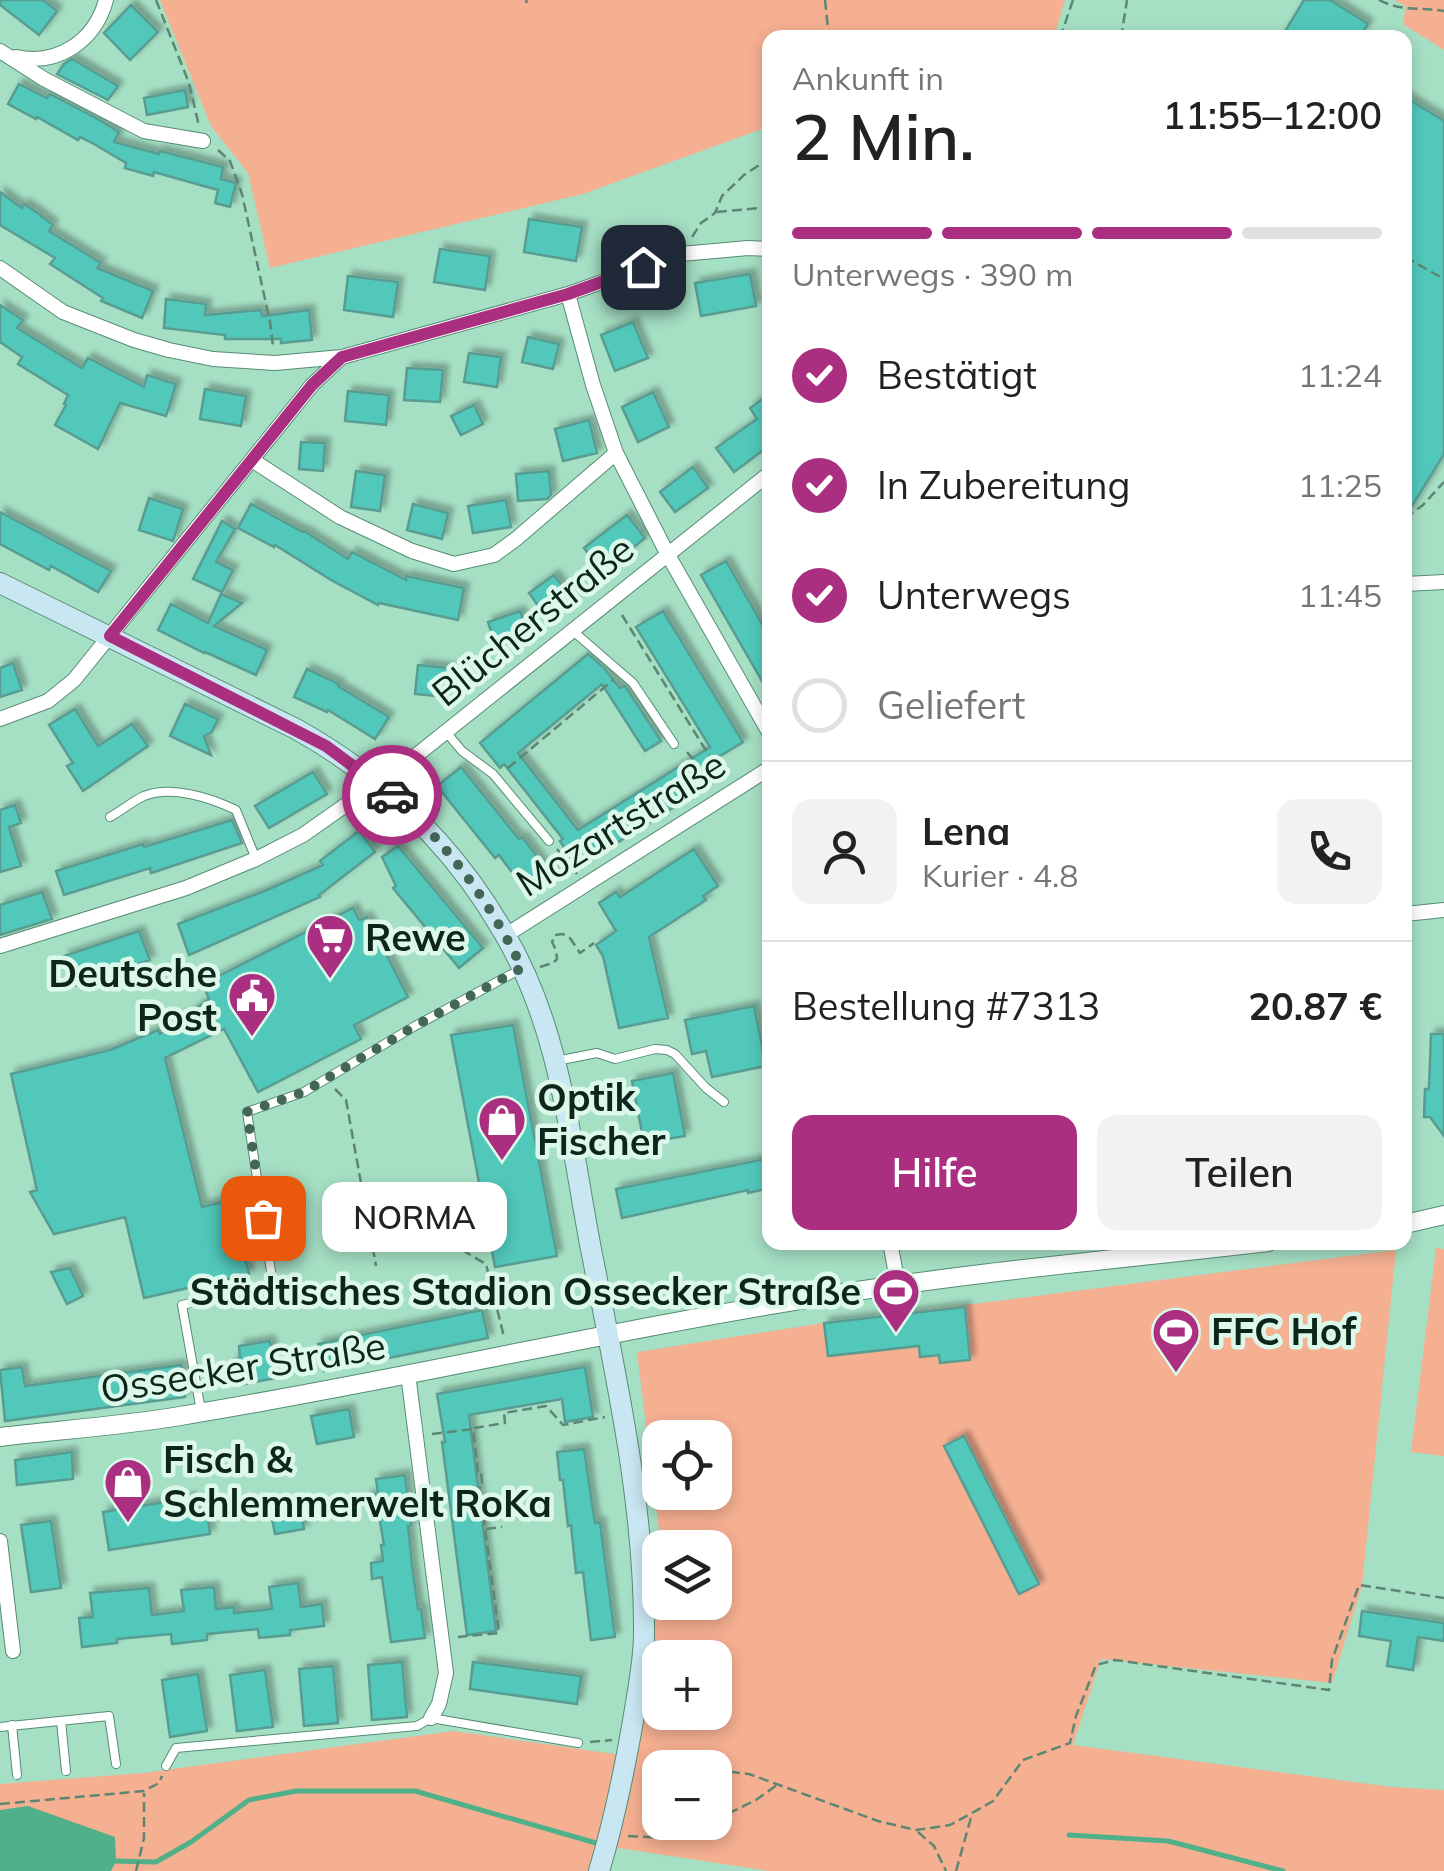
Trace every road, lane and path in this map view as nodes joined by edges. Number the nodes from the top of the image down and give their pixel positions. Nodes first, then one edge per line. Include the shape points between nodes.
1 (106, 0) edge
2 (156, 0) edge
3 (825, 0) edge
4 (1073, 0) edge
5 (1127, 0) edge
6 (1379, 0) edge
7 (1444, 11) edge
8 (828, 30) edge
9 (1063, 30) edge
10 (1122, 30) edge
11 (1, 52) edge
12 (203, 141) junction
13 (762, 163) edge
14 (762, 208) edge
15 (715, 213) junction
16 (762, 249) edge
17 (681, 254) junction
18 (1412, 261) edge
19 (0, 268) edge
20 (1444, 279) edge
21 (568, 294) junction
22 (342, 357) junction
23 (275, 363) junction
24 (616, 453) junction
25 (252, 460) junction
26 (762, 480) edge
27 (1444, 482) edge
28 (1412, 513) edge
29 (668, 555) junction
30 (0, 582) edge
31 (1444, 582) edge
32 (1412, 584) edge
33 (612, 600) junction
34 (573, 631) junction
35 (110, 636) junction
36 (622, 673) junction
37 (0, 720) edge
38 (762, 720) edge
39 (446, 732) junction
40 (674, 744) joint
41 (762, 773) edge
42 (496, 778) junction
43 (378, 784) junction
44 (728, 794) junction
45 (110, 817) dead end
46 (549, 841) joint
47 (256, 860) junction
48 (585, 885) junction
49 (1444, 910) edge
50 (1412, 913) edge
51 (506, 935) junction
52 (594, 942) dead end
53 (0, 946) edge
54 (524, 971) junction
55 (556, 1061) junction
56 (325, 1080) junction
57 (724, 1102) dead end
58 (1444, 1215) edge
59 (1412, 1222) edge
60 (462, 1250) dead end
61 (892, 1250) edge
62 (1198, 1250) edge
63 (376, 1266) dead end
64 (898, 1284) junction
65 (608, 1334) junction
66 (508, 1354) junction
67 (408, 1374) junction
68 (201, 1412) junction
69 (621, 1414) junction
70 (472, 1428) junction
71 (416, 1436) junction
72 (0, 1438) edge
73 (502, 1527) dead end
74 (485, 1529) junction
75 (0, 1541) edge
76 (1444, 1598) edge
77 (442, 1638) junction
78 (13, 1650) dead end
79 (431, 1718) junction
80 (61, 1721) junction
81 (0, 1726) edge
82 (12, 1726) junction
83 (578, 1743) joint
84 (628, 1749) junction
85 (642, 1753) edge
86 (116, 1764) dead end
87 (166, 1766) joint
88 (66, 1771) dead end
89 (732, 1772) edge
90 (17, 1775) dead end
91 (778, 1784) junction
92 (144, 1791) junction
93 (0, 1804) edge
94 (732, 1812) edge
95 (972, 1812) junction
96 (916, 1830) junction
97 (609, 1834) junction
98 (642, 1837) edge
99 (601, 1866) edge
100 (136, 1871) edge
101 (946, 1871) edge
102 (956, 1871) edge

1 - 11 street via 92,30 71,49 29,60
2 - 12 path via 189,83
3 - 8 path
4 - 9 path
5 - 10 path
6 - 7 path
11 - 12 street via 144,131
12 - 23 path via 230,161 242,194
13 - 15 path via 722,196
14 - 15 path
15 - 17 path
16 - 17 street
17 - 21 street
18 - 20 path
19 - 23 street via 63,312 100,328 198,356
21 - 22 street
21 - 24 street
22 - 23 street
22 - 25 street
24 - 25 street via 516,539 494,554 454,564 340,516
24 - 29 street
25 - 35 street
26 - 29 street, Blücherstraße
27 - 28 path
29 - 33 street, Blücherstraße
29 - 38 street
30 - 35 main road
31 - 32 street
33 - 34 street, Blücherstraße
33 - 44 path
34 - 36 lane
34 - 39 street, Blücherstraße
35 - 37 street via 62,691
35 - 43 main road via 326,746
36 - 40 lane
36 - 42 path
39 - 42 lane
39 - 43 street, Blücherstraße
40 - 44 path
41 - 44 street, Mozartstraße
42 - 46 lane
43 - 47 street, Blücherstraße
43 - 51 main road via 449,852
44 - 48 street, Mozartstraße
45 - 47 lane via 146,795 185,792 220,802 236,810
46 - 48 path
47 - 53 street, Blücherstraße
48 - 51 street, Mozartstraße
49 - 50 street
51 - 54 main road
52 - 54 path via 580,952 570,938 554,936 554,963
54 - 55 main road
54 - 56 lane
55 - 57 lane via 668,1050
55 - 65 main road
56 - 63 path via 346,1100
56 - 68 lane via 247,1112 273,1284 182,1306
58 - 59 street
60 - 66 path via 486,1264
61 - 64 street
62 - 64 street, Ossecker Straße
64 - 65 street, Ossecker Straße
65 - 66 street, Ossecker Straße
65 - 69 main road
66 - 67 street, Ossecker Straße
67 - 68 street, Ossecker Straße
67 - 71 street
68 - 72 street, Ossecker Straße
69 - 70 path via 563,1425 546,1406 504,1413 505,1423
69 - 84 main road via 640,1532 644,1618
70 - 71 path
70 - 74 path
71 - 77 street
73 - 74 path
74 - 77 path via 500,1633
75 - 78 street
76 - 95 path via 1359,1585 1332,1660 1329,1690 1115,1660 1096,1665 1070,1742 1023,1760 993,1801
77 - 79 street via 446,1673
79 - 83 lane
79 - 87 lane via 417,1726 176,1748
80 - 82 lane
80 - 86 lane via 109,1716
80 - 88 lane
81 - 82 lane
82 - 90 lane
83 - 84 path
84 - 85 path
84 - 97 main road
87 - 92 path via 159,1783
89 - 91 path
91 - 94 path
91 - 96 path
92 - 93 path
92 - 100 path
95 - 96 path via 950,1825
95 - 102 path
96 - 101 path via 934,1846
97 - 98 path
97 - 99 main road

